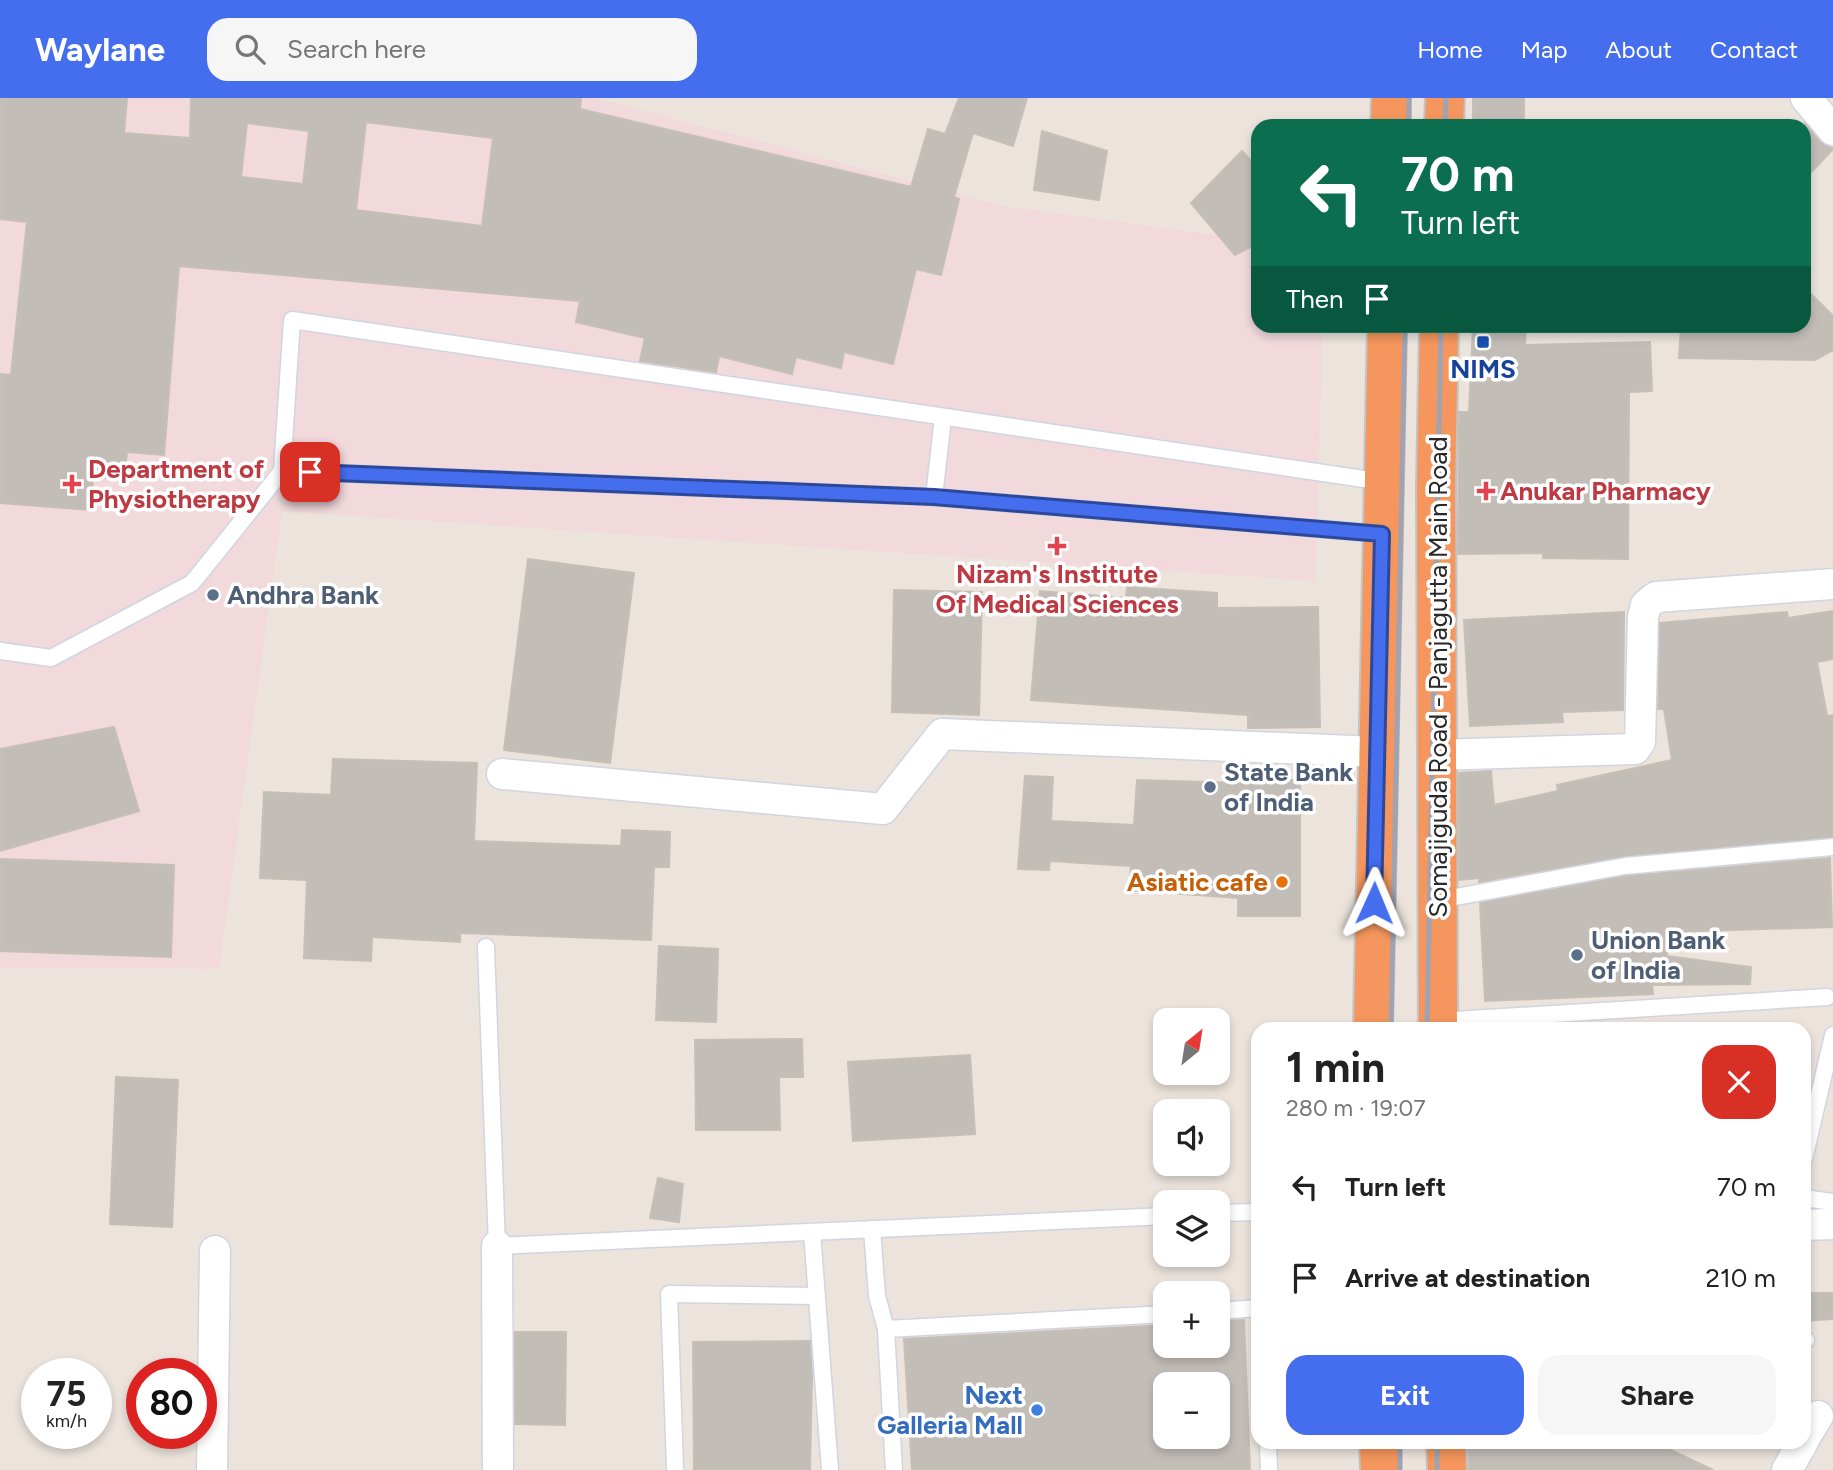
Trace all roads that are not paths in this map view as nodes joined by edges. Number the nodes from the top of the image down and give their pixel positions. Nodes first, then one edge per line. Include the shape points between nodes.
1 (1391, 98) edge
2 (1445, 98) edge
3 (1806, 98) edge
4 (1390, 119) edge
5 (1444, 119) edge
6 (1833, 131) edge
7 (1387, 333) edge
8 (1439, 333) edge
9 (943, 418) junction
10 (282, 471) junction
11 (1384, 482) junction
12 (934, 497) junction
13 (1382, 534) junction
14 (1833, 584) edge
15 (0, 651) edge
16 (1376, 752) junction
17 (1436, 755) junction
18 (502, 774) dead end
19 (1436, 799) junction
20 (1376, 802) junction
21 (1833, 847) edge
22 (1439, 900) junction
23 (486, 947) dead end
24 (1827, 997) dead end
25 (1373, 1022) edge
26 (1438, 1022) edge
27 (1480, 1022) edge
28 (1833, 1035) edge
29 (1811, 1129) edge
30 (1811, 1199) edge
31 (1833, 1202) edge
32 (1251, 1212) edge
33 (1230, 1213) edge
34 (1153, 1217) edge
35 (1833, 1224) edge
36 (1811, 1225) edge
37 (872, 1229) junction
38 (812, 1232) junction
39 (497, 1247) junction
40 (215, 1251) dead end
41 (817, 1296) junction
42 (1251, 1309) edge
43 (1230, 1310) edge
44 (1153, 1315) edge
45 (886, 1329) junction
46 (1268, 1449) edge
47 (1379, 1449) edge
48 (1446, 1449) edge
49 (1799, 1449) edge
50 (675, 1468) edge
51 (212, 1470) edge
52 (498, 1470) edge
53 (831, 1470) edge
54 (894, 1470) edge
55 (1269, 1470) edge
56 (1380, 1470) edge
57 (1447, 1470) edge
58 (1787, 1470) edge

1 - 4 highway
2 - 5 highway
3 - 6 street
7 - 11 highway, Somajiguda Road - Panjagutta Main Road
8 - 17 highway, Somajiguda Road - Panjagutta Main Road
9 - 10 lane via 292,320
9 - 11 lane
9 - 12 lane
10 - 12 lane
10 - 15 lane via 192,583 51,658
11 - 13 highway, Somajiguda Road - Panjagutta Main Road
12 - 13 lane
13 - 16 highway, Somajiguda Road - Panjagutta Main Road
14 - 17 street via 1656,597 1646,605 1640,741 1635,749
16 - 18 street via 943,733 883,809
16 - 20 highway, Somajiguda Road - Panjagutta Main Road
17 - 19 highway, Somajiguda Road - Panjagutta Main Road
19 - 20 highway
19 - 22 highway, Somajiguda Road - Panjagutta Main Road
20 - 25 highway, Somajiguda Road - Panjagutta Main Road
21 - 22 lane via 1625,866
22 - 26 highway, Somajiguda Road - Panjagutta Main Road
23 - 39 lane
24 - 27 lane
28 - 29 lane
30 - 31 lane
32 - 33 lane
34 - 37 lane
35 - 36 street
37 - 38 lane
37 - 45 lane via 877,1296
38 - 39 lane
38 - 41 lane
39 - 52 street
40 - 51 street
41 - 50 lane via 668,1294
41 - 53 lane
42 - 43 lane
44 - 45 lane
45 - 54 lane
46 - 55 lane
47 - 56 highway
48 - 57 highway
49 - 58 street

